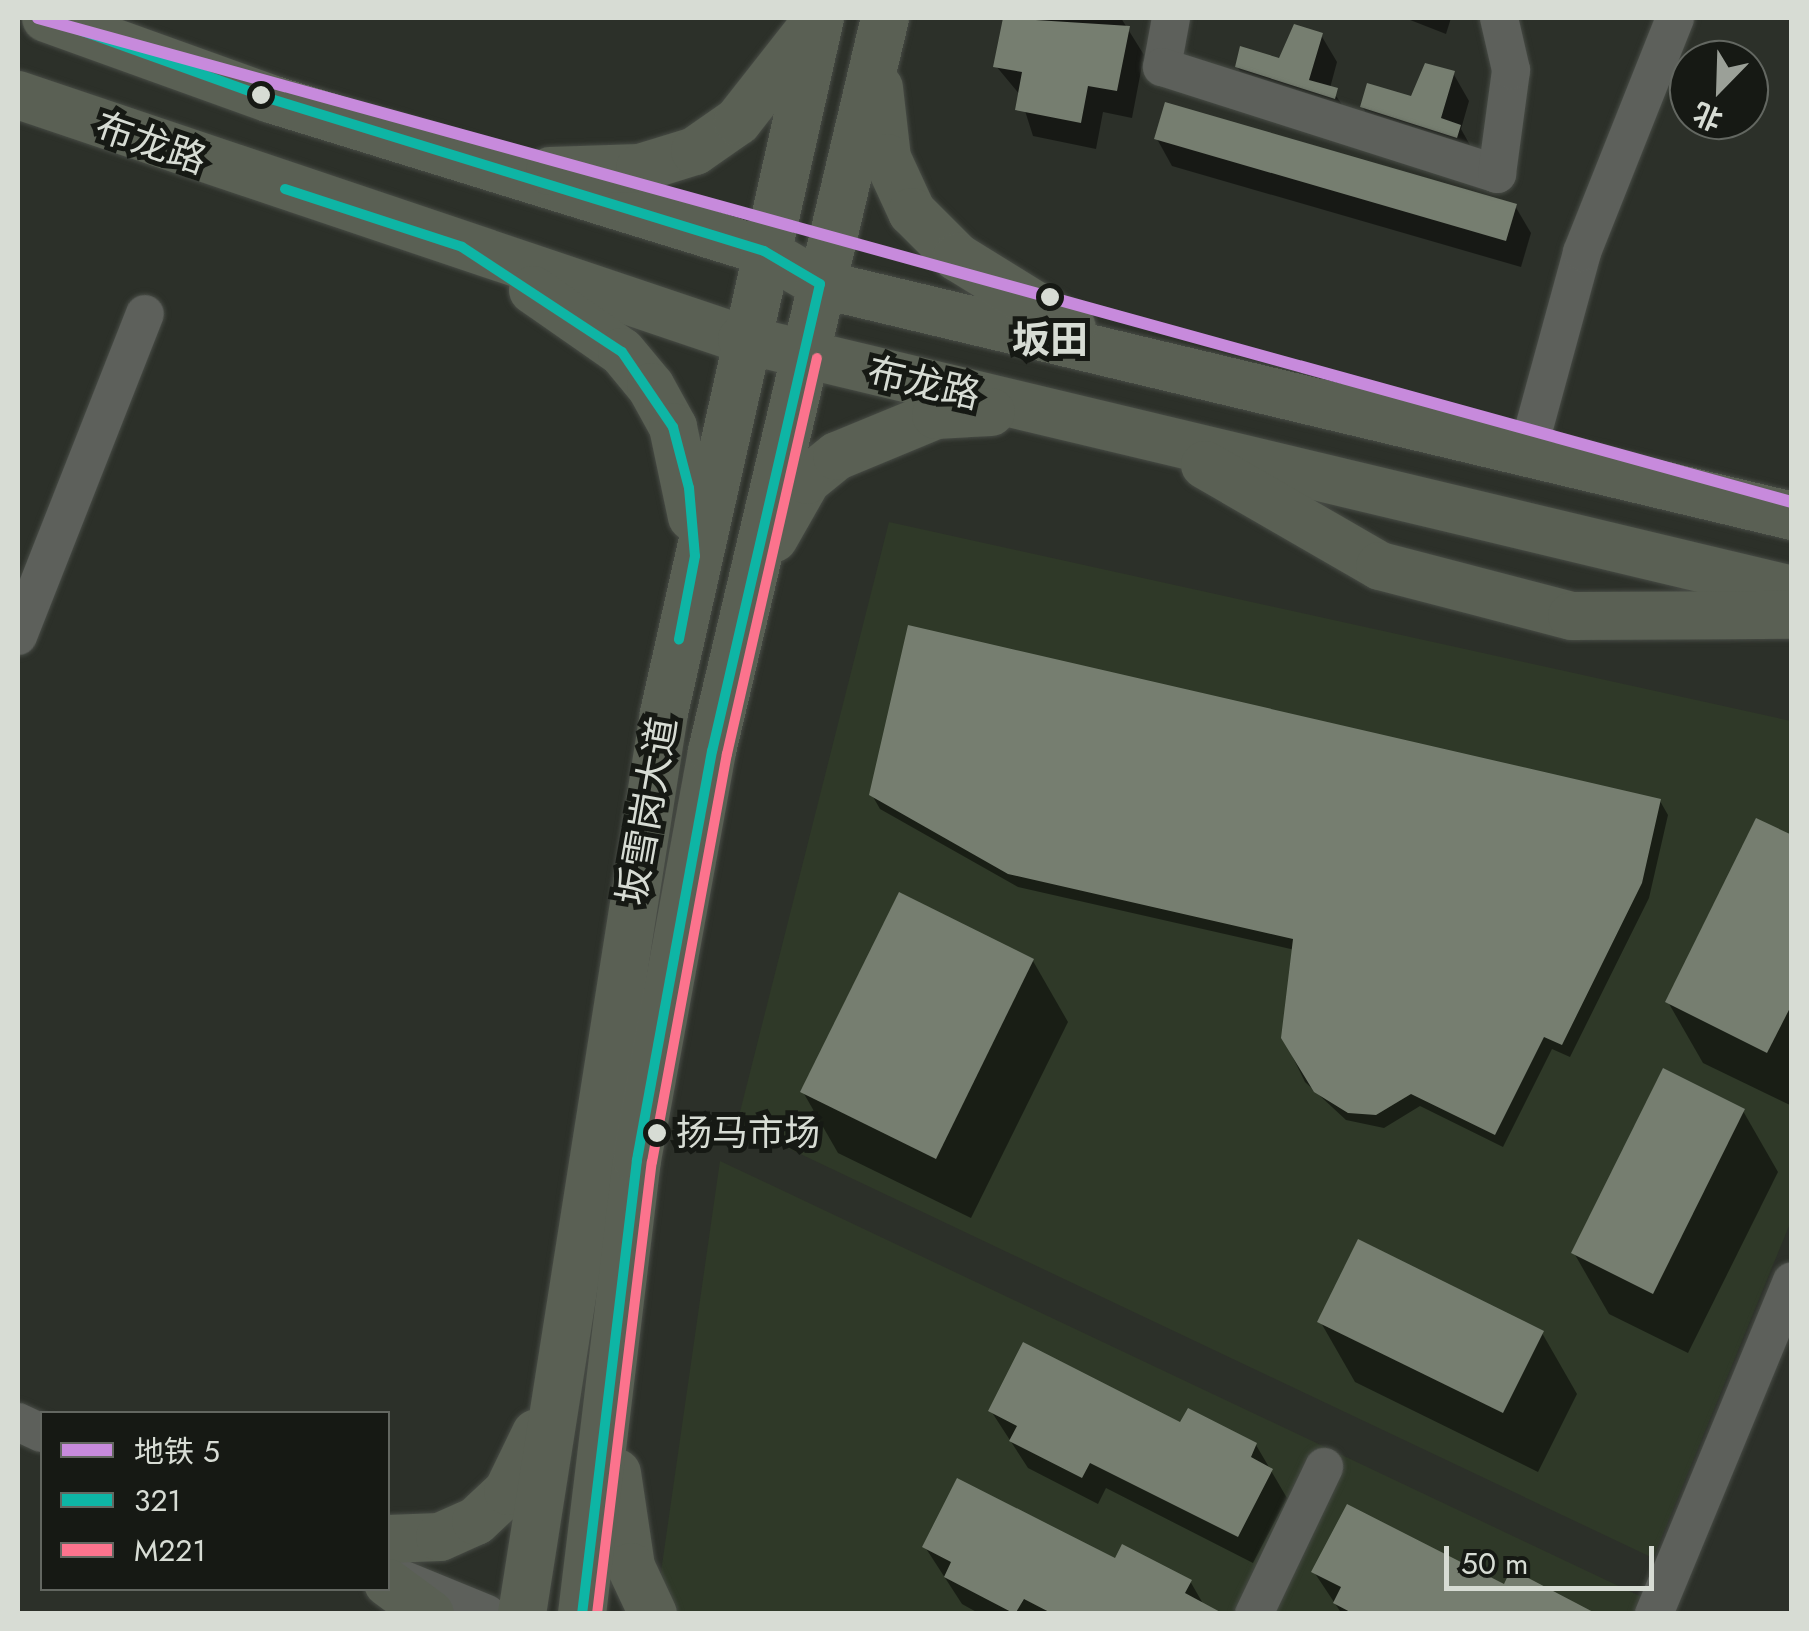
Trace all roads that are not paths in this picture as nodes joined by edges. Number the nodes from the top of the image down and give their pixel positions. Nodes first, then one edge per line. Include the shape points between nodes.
1 (46, 18) edge
2 (818, 18) edge
3 (1170, 18) edge
4 (1499, 18) edge
5 (1676, 18) edge
6 (883, 26) edge
7 (18, 95) edge
8 (477, 164) junction
9 (462, 247) junction
10 (764, 252) junction
11 (820, 284) junction
12 (145, 314) dead end
13 (742, 339) junction
14 (1114, 353) junction
15 (802, 355) junction
16 (1041, 410) junction
17 (1159, 438) junction
18 (1528, 450) junction
19 (1720, 495) junction
20 (1792, 507) edge
21 (1792, 516) edge
22 (695, 556) junction
23 (1792, 590) edge
24 (1792, 615) edge
25 (740, 625) junction
26 (18, 636) edge
27 (1792, 1281) edge
28 (555, 1394) junction
29 (608, 1405) junction
30 (1324, 1467) dead end
31 (390, 1540) edge
32 (390, 1574) edge
33 (390, 1584) edge
34 (430, 1614) edge
35 (487, 1614) edge
36 (522, 1614) edge
37 (582, 1614) edge
38 (654, 1614) edge
39 (1254, 1614) edge
40 (1654, 1614) edge

1 - 8 main road, 布龙路
2 - 8 main road via 738,121 695,152 576,174
2 - 10 main road, 坂雪岗大道
3 - 4 street via 1162,67 1497,174 1511,70
5 - 18 street via 1582,252
6 - 11 main road, 坂雪岗大道
6 - 14 main road via 888,158 912,212 957,256
7 - 9 main road, 布龙路
8 - 10 main road, 布龙路
9 - 13 main road, 布龙路
9 - 22 main road via 578,316 651,387 678,442
10 - 11 main road, 布龙路
10 - 13 main road, 坂雪岗大道
11 - 14 main road, 布龙路
11 - 15 main road, 坂雪岗大道
12 - 26 street
13 - 15 main road, 布龙路
13 - 22 main road, 坂雪岗大道
14 - 18 main road, 布龙路
15 - 16 main road, 布龙路
15 - 25 main road, 坂雪岗大道
16 - 17 main road, 布龙路
16 - 25 main road via 936,415 838,456 807,480 778,526
17 - 23 main road, 布龙路
17 - 24 main road via 1380,566 1572,616
18 - 19 main road, 布龙路
19 - 20 main road
19 - 21 main road, 布龙路
22 - 28 main road, 坂雪岗大道 via 594,1113
25 - 29 main road, 坂雪岗大道 via 637,1160
27 - 40 street
28 - 31 main road via 493,1508 440,1536
28 - 36 main road, 坂雪岗大道
29 - 37 main road, 坂雪岗大道
29 - 38 main road via 626,1545
30 - 39 street
32 - 35 street
33 - 34 main road

